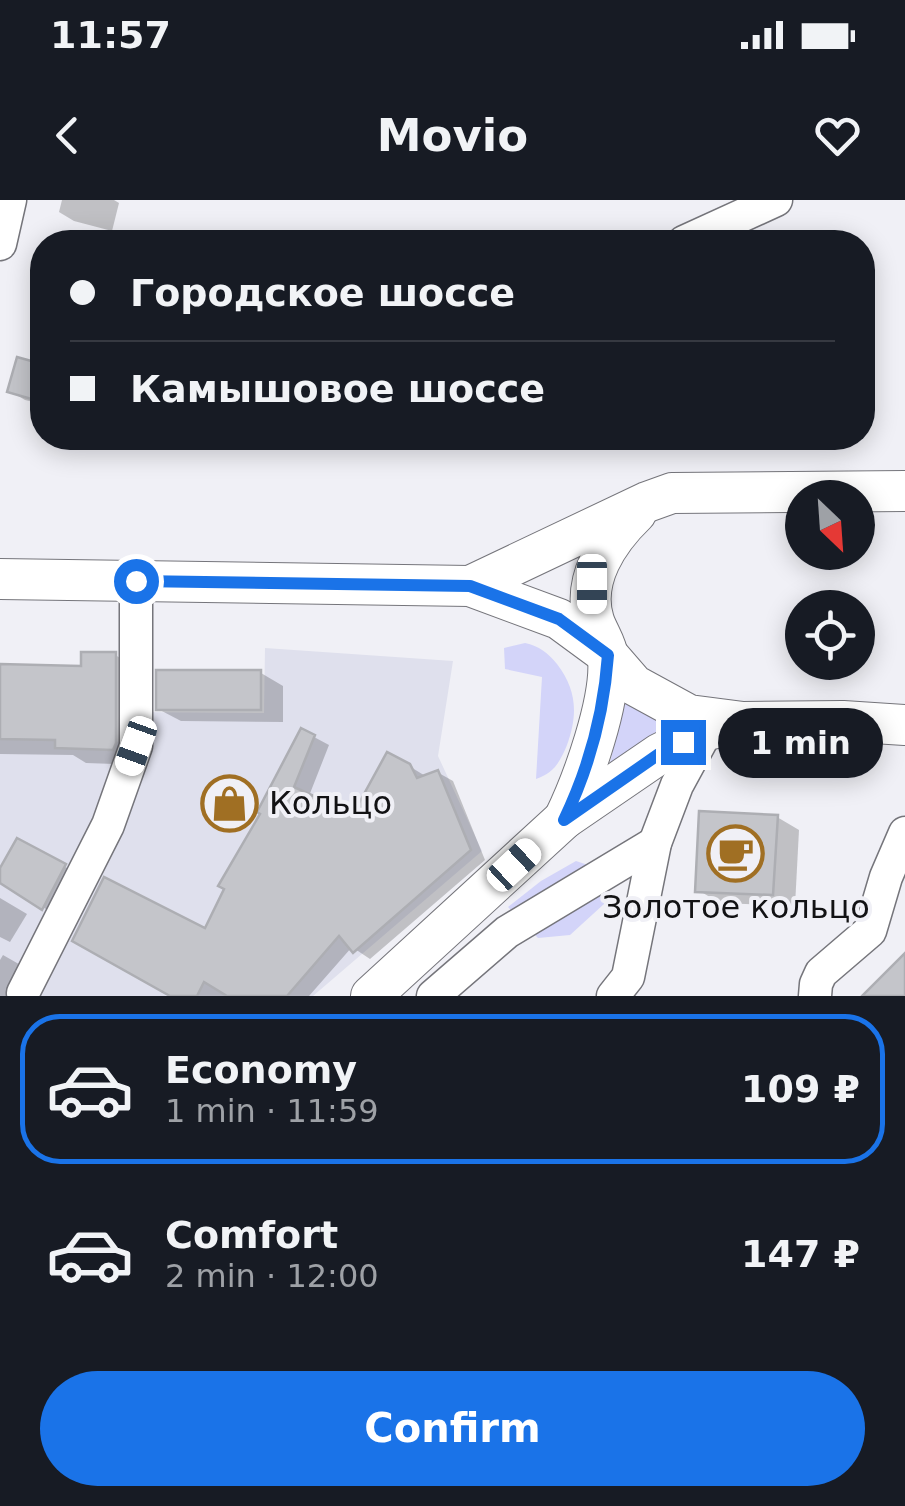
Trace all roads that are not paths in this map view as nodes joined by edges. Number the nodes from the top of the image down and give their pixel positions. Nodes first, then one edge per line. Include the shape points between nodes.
1 (10, 200) edge
2 (776, 200) edge
3 (710, 230) edge
4 (0, 244) edge
5 (905, 491) edge
6 (647, 502) junction
7 (0, 578) edge
8 (136, 581) junction
9 (470, 586) junction
10 (608, 655) junction
11 (905, 725) edge
12 (725, 726) junction
13 (564, 820) junction
14 (905, 834) edge
15 (655, 842) junction
16 (22, 993) dead end
17 (371, 996) edge
18 (432, 996) edge
19 (613, 996) edge
20 (815, 996) edge

1 - 4 street
2 - 3 street
5 - 6 main road via 672,493
6 - 9 main road
6 - 10 main road via 602,554 592,584 592,618
7 - 8 main road
8 - 9 main road
8 - 16 street via 136,746 108,825
9 - 10 main road via 559,619
10 - 12 main road via 634,685
10 - 13 main road via 582,782
11 - 12 main road
12 - 13 main road via 659,754
12 - 15 street via 677,786
13 - 17 main road
14 - 20 street via 870,931 821,974
15 - 18 street via 507,932
15 - 19 street via 628,977

